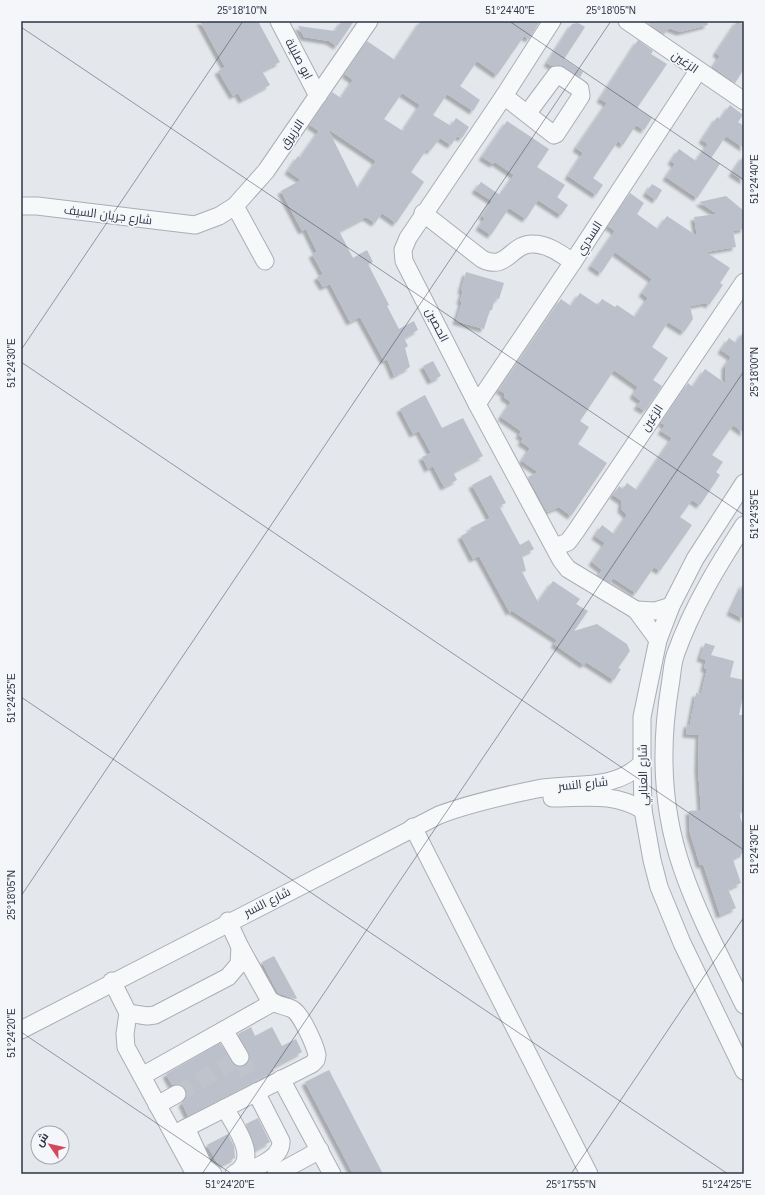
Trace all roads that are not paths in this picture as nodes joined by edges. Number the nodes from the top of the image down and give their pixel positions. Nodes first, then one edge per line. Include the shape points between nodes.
1 (279, 21) edge
2 (369, 21) edge
3 (552, 21) edge
4 (627, 21) edge
5 (698, 71) junction
6 (318, 96) junction
7 (504, 96) junction
8 (744, 101) edge
9 (527, 114) dead end
10 (21, 206) edge
11 (235, 206) junction
12 (424, 213) junction
13 (195, 225) joint
14 (265, 261) dead end
15 (573, 262) junction
16 (744, 282) edge
17 (477, 404) junction
18 (744, 483) edge
19 (744, 525) edge
20 (555, 547) junction
21 (671, 606) junction
22 (636, 610) junction
23 (658, 640) junction
24 (642, 763) junction
25 (520, 794) junction
26 (643, 810) junction
27 (413, 827) junction
28 (228, 921) junction
29 (240, 947) junction
30 (112, 981) junction
31 (272, 1003) junction
32 (744, 1005) edge
33 (128, 1014) junction
34 (21, 1028) edge
35 (224, 1030) junction
36 (240, 1057) dead end
37 (744, 1071) edge
38 (142, 1076) junction
39 (281, 1079) junction
40 (255, 1089) junction
41 (177, 1094) tunnel mouth
42 (157, 1105) junction
43 (225, 1108) junction
44 (180, 1131) junction
45 (320, 1150) junction
46 (297, 1169) edge
47 (195, 1174) edge
48 (213, 1174) edge
49 (235, 1174) edge
50 (276, 1174) edge
51 (332, 1174) edge
52 (589, 1174) edge

1 - 6 street, ابو صليلة
2 - 6 street, الازيرق
3 - 7 street, الحصين
4 - 5 street, الزغين
5 - 8 street, الزغين
5 - 15 street, السدري
6 - 11 street, الازيرق via 266,171
7 - 9 street
7 - 12 street, الحصين
10 - 13 street, شارع جريان السيف
11 - 13 street, الازيرق via 219,216
11 - 14 street
12 - 15 street via 491,264 498,263 517,249 532,244 547,246
12 - 17 street, الحصين via 403,250 404,261
15 - 17 street, السدري
16 - 20 street, الزغين via 576,531 568,542
17 - 20 street, الحصين
18 - 21 street, شارع العنابي via 695,559
19 - 32 street, شارع العنابي via 695,609 675,654 667,703 664,770 674,842 682,868 694,901
20 - 22 street, الحصين via 568,569
21 - 22 street, الحصين via 655,611
21 - 23 street, شارع العنابي
22 - 23 street, الحصين
23 - 24 street, شارع العنابي via 642,717
24 - 25 street, شارع النسر via 624,777 610,782 545,788
24 - 26 street, شارع العنابي
25 - 26 street, شارع النسر via 546,798 602,796 624,800
25 - 27 street, شارع النسر via 465,805
26 - 37 street, شارع العنابي via 652,860 669,913
27 - 28 street, شارع النسر
27 - 52 street
28 - 29 street
28 - 30 street, شارع النسر
29 - 31 street
29 - 33 street via 239,964 228,977 155,1015
30 - 33 street
30 - 34 street, شارع النسر
31 - 35 street
31 - 39 street via 290,1008 297,1013 318,1055 312,1064
33 - 38 street via 125,1041
35 - 36 street
35 - 38 street
38 - 42 street
39 - 40 street
39 - 45 street
40 - 43 street
40 - 49 street via 282,1140 282,1145 278,1154 249,1170
41 - 42 street
42 - 44 street
43 - 44 street
43 - 49 street via 247,1149 245,1163
44 - 47 street
44 - 48 street via 204,1167
45 - 46 street
45 - 51 street
46 - 50 street

